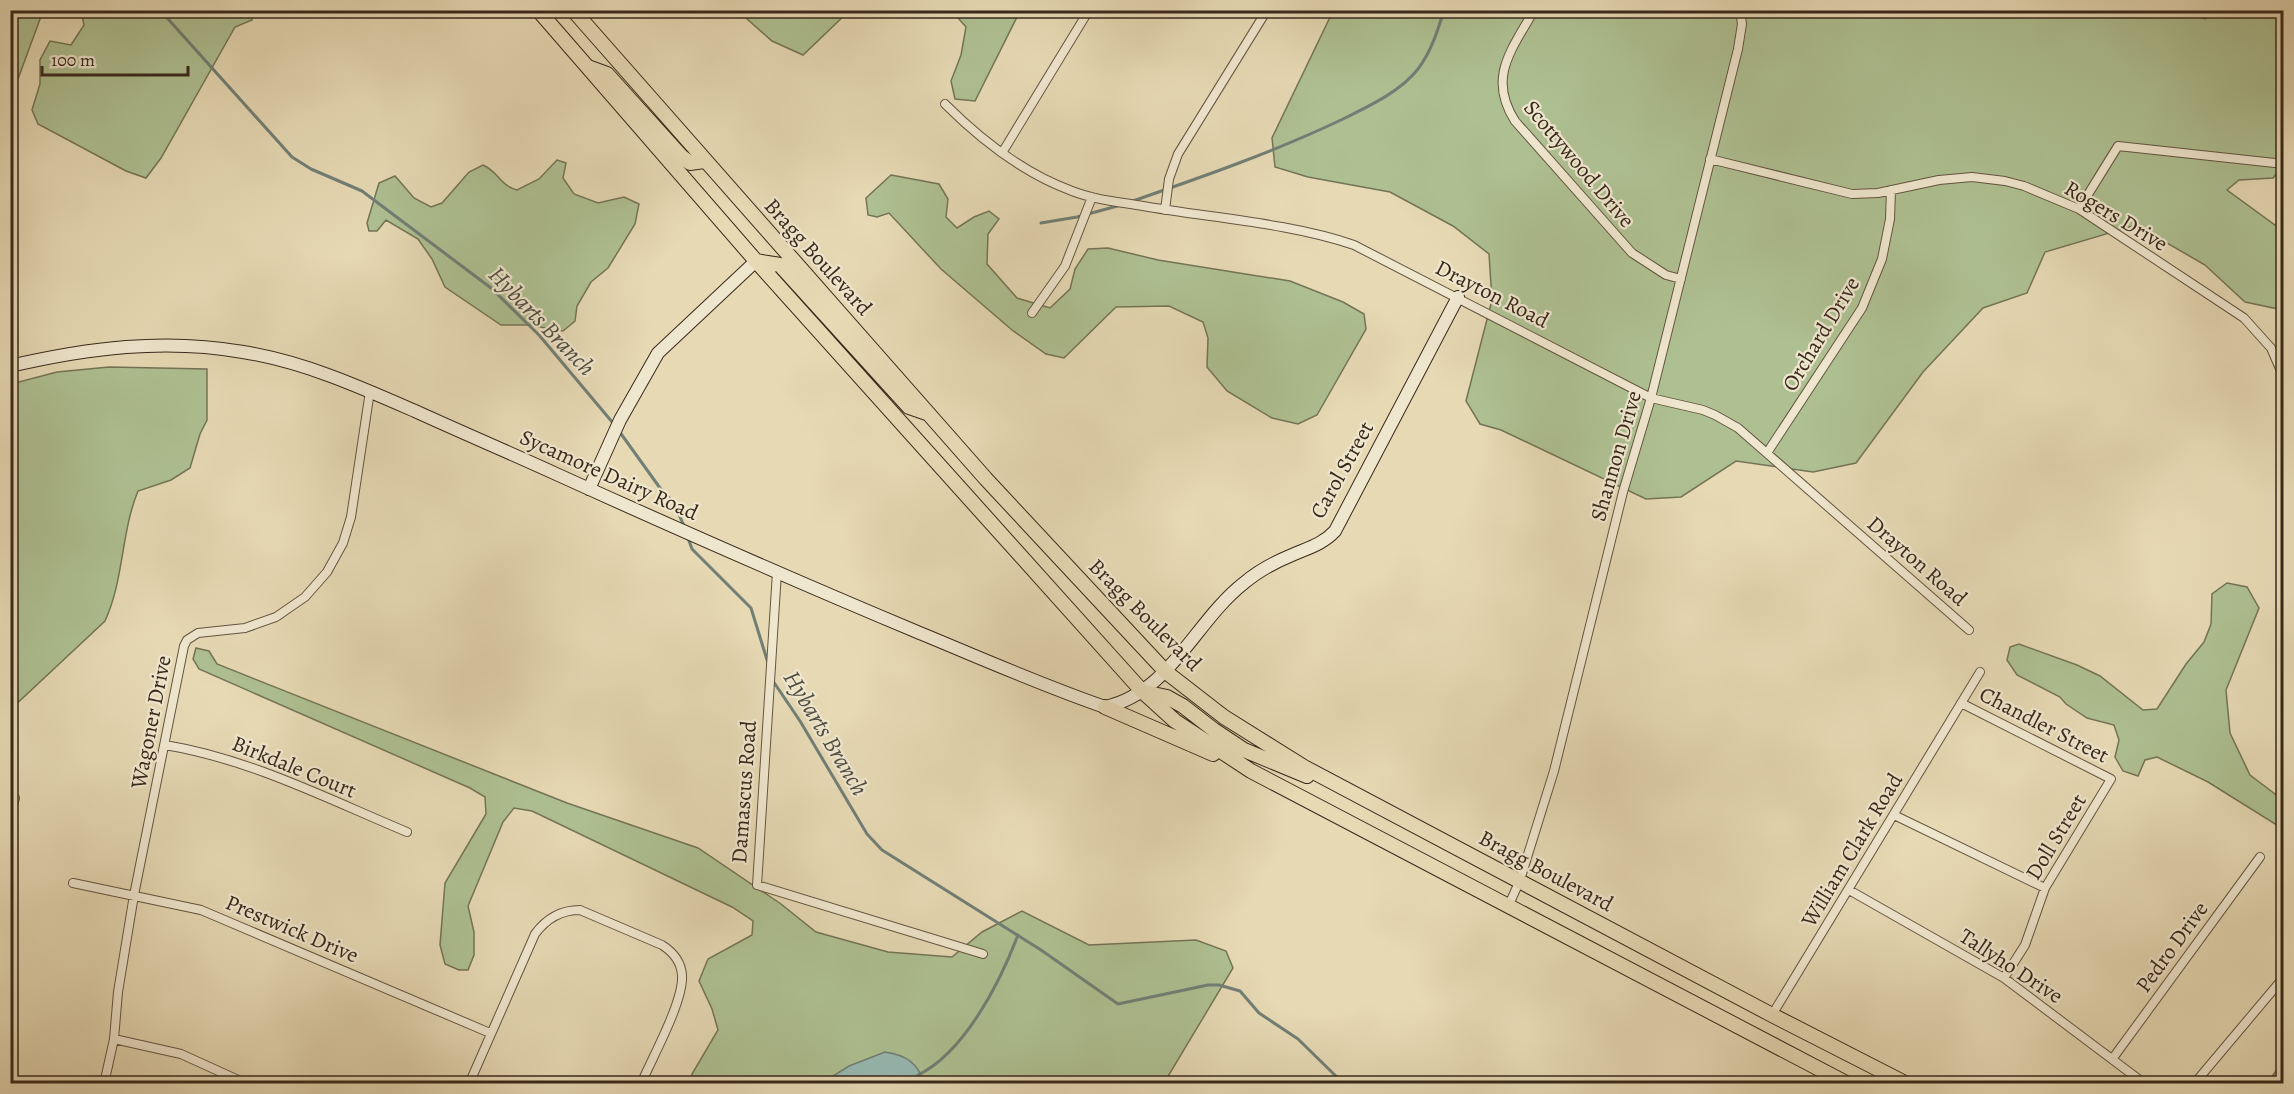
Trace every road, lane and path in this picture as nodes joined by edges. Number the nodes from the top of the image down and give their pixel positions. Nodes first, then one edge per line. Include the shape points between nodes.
1 (538, 10) edge
2 (573, 10) edge
3 (1089, 10) edge
4 (1267, 10) edge
5 (1534, 10) edge
6 (1740, 10) edge
7 (586, 67) junction
8 (945, 104) dead end
9 (1002, 153) junction
10 (1710, 159) junction
11 (704, 161) junction
12 (2283, 164) edge
13 (1891, 190) junction
14 (1092, 197) junction
15 (2079, 209) junction
16 (1165, 210) junction
17 (756, 261) junction
18 (1682, 279) junction
19 (1458, 297) junction
20 (1032, 313) dead end
21 (10, 366) edge
22 (2283, 378) edge
23 (370, 391) junction
24 (1651, 398) junction
25 (931, 415) junction
26 (1767, 453) junction
27 (589, 489) junction
28 (777, 572) junction
29 (1969, 630) dead end
30 (1166, 672) junction
31 (1980, 672) dead end
32 (1142, 691) junction
33 (1961, 703) junction
34 (1105, 707) junction
35 (165, 745) junction
36 (1251, 771) junction
37 (2111, 779) joint
38 (1358, 796) junction
39 (15, 798) dead end
40 (10, 815) edge
41 (1894, 815) junction
42 (407, 832) dead end
43 (2260, 857) dead end
44 (1520, 880) junction
45 (73, 883) dead end
46 (2044, 888) junction
47 (1849, 890) junction
48 (134, 895) junction
49 (1508, 907) junction
50 (983, 954) dead end
51 (2283, 977) edge
52 (2004, 978) junction
53 (1772, 1015) junction
54 (490, 1034) junction
55 (114, 1039) junction
56 (2113, 1058) junction
57 (105, 1083) edge
58 (247, 1083) edge
59 (470, 1083) edge
60 (641, 1083) edge
61 (1848, 1083) edge
62 (1907, 1083) edge
63 (2145, 1083) edge
64 (2194, 1083) edge

1 - 7 main road
2 - 11 main road, Bragg Boulevard
3 - 9 street
4 - 16 street via 1178,154 1169,179
5 - 18 street, Scottywood Drive via 1503,71 1502,91 1508,110 1632,254 1665,275
6 - 10 street, Shannon Drive via 1738,49
7 - 11 main road via 607,74 681,156 690,163
7 - 17 main road
8 - 9 street, Drayton Road
9 - 14 street, Drayton Road via 1047,181
10 - 13 street, Rogers Drive via 1852,194
10 - 18 street, Shannon Drive
11 - 25 main road, Bragg Boulevard
12 - 15 street via 2118,146
13 - 15 street, Rogers Drive via 1952,178 1985,177 2024,186
13 - 26 street, Orchard Drive via 1887,239 1876,277
14 - 16 street, Drayton Road
14 - 20 street via 1065,266
15 - 22 street, Rogers Drive via 2244,318 2271,348
16 - 19 street, Drayton Road via 1335,238 1378,255
17 - 25 main road via 780,265 909,407
17 - 27 main road via 658,353 619,422
17 - 32 main road
18 - 24 street, Shannon Drive
19 - 24 street, Drayton Road
19 - 30 main road, Carol Street via 1335,531 1321,544 1276,562 1243,583
21 - 23 main road, Sycamore Dairy Road via 129,345 202,346 300,365
23 - 27 main road, Sycamore Dairy Road
23 - 35 street, Wagoner Drive via 351,517 337,555 319,582 289,609 245,628 198,633 187,640
24 - 26 street, Drayton Road via 1715,415 1738,428
24 - 44 street, Shannon Drive via 1623,492 1554,771
25 - 30 main road, Bragg Boulevard
26 - 29 street, Drayton Road
27 - 28 main road, Sycamore Dairy Road
28 - 34 main road, Sycamore Dairy Road
28 - 50 street, Damascus Road via 756,885
30 - 32 main road
30 - 38 main road, Bragg Boulevard via 1224,717
31 - 33 street
32 - 34 main road via 1120,704
32 - 36 main road via 1175,721
32 - 38 main road via 1183,706 1244,750
33 - 37 street, Chandler Street
33 - 41 street, William Clark Road
34 - 36 main road
35 - 42 street, Birkdale Court via 244,764
35 - 48 street, Wagoner Drive
36 - 49 main road
37 - 46 street, Doll Street
38 - 44 main road, Bragg Boulevard
39 - 40 street
41 - 46 street
41 - 47 street, William Clark Road
43 - 56 street, Pedro Drive
44 - 49 street, Shannon Drive
44 - 53 main road, Bragg Boulevard
45 - 48 street, Prestwick Drive
46 - 52 street, Doll Street via 2025,945
47 - 52 street, Tallyho Drive
47 - 53 street, William Clark Road
48 - 54 street, Prestwick Drive via 201,910
48 - 55 street, Wagoner Drive
49 - 61 main road
51 - 64 street
52 - 56 street, Tallyho Drive
53 - 62 main road, Bragg Boulevard
54 - 59 street
54 - 60 street via 539,929 560,913 580,910 662,945 679,964 679,997
55 - 57 street, Wagoner Drive
55 - 58 street via 181,1054
56 - 63 street, Tallyho Drive

